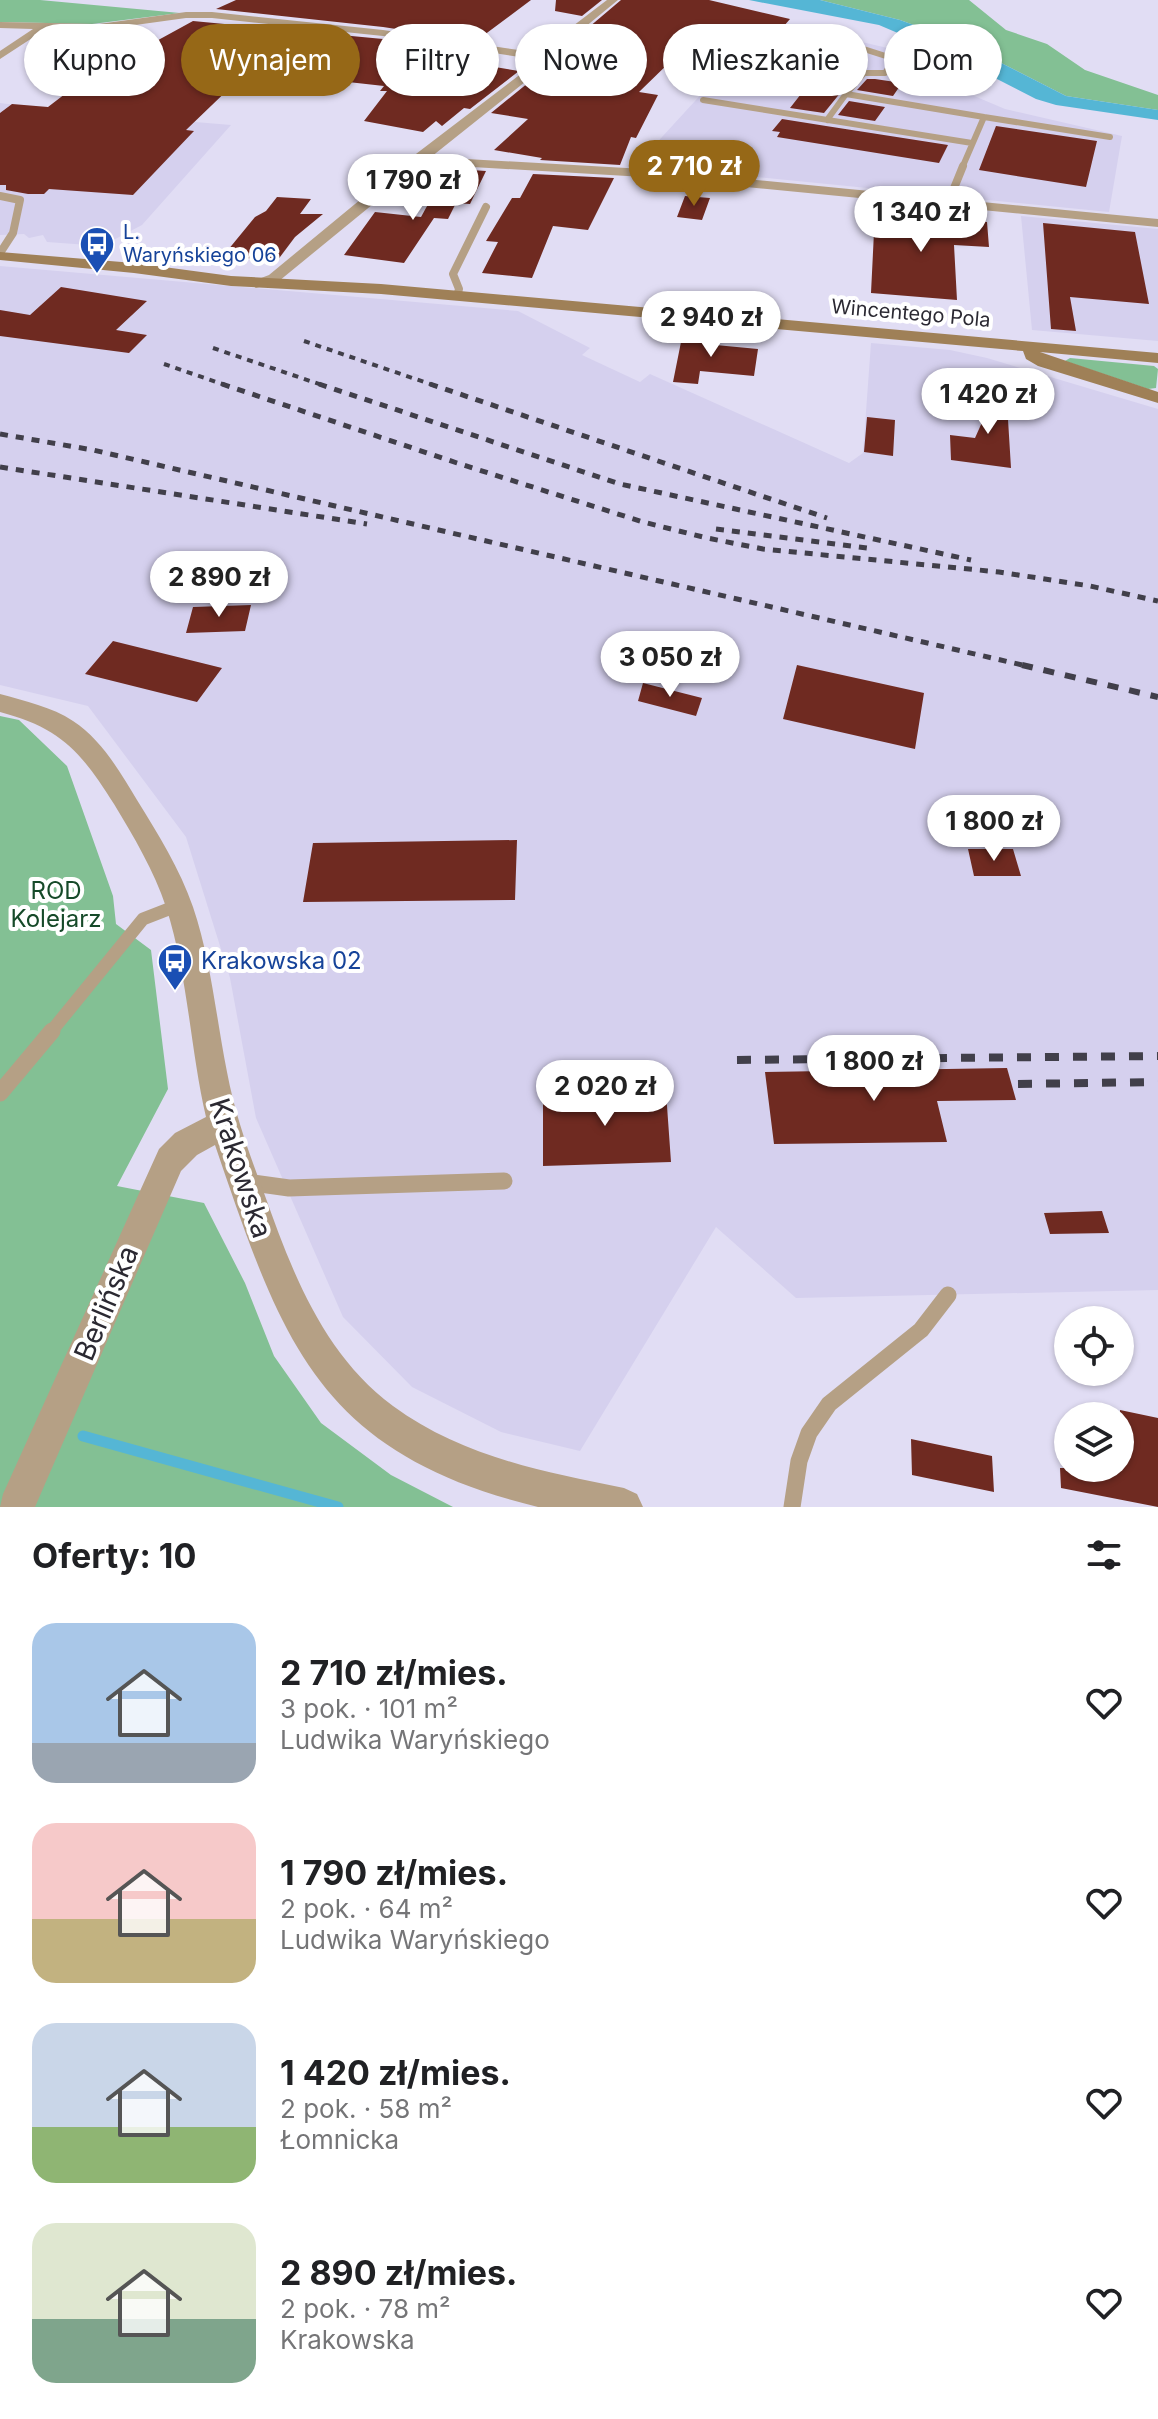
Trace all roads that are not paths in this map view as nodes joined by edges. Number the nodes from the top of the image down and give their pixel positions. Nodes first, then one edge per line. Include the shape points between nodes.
1 (613, 0) edge
2 (124, 24) edge
3 (582, 24) edge
4 (0, 25) edge
5 (24, 27) edge
6 (24, 40) edge
7 (515, 53) edge
8 (0, 56) edge
9 (864, 73) joint
10 (515, 84) edge
11 (845, 96) edge
12 (858, 96) edge
13 (703, 100) dead end
14 (984, 117) junction
15 (827, 120) junction
16 (1110, 137) dead end
17 (972, 143) junction
18 (417, 160) junction
19 (0, 196) edge
20 (948, 203) junction
21 (486, 207) dead end
22 (1158, 223) edge
23 (0, 254) edge
24 (134, 268) junction
25 (277, 276) junction
26 (256, 283) junction
27 (372, 288) junction
28 (457, 296) junction
29 (1030, 346) junction
30 (1158, 358) edge
31 (1158, 398) edge
32 (0, 703) edge
33 (179, 905) junction
34 (0, 1093) edge
35 (224, 1124) junction
36 (243, 1181) junction
37 (504, 1181) dead end
38 (948, 1295) dead end
39 (16, 1507) edge
40 (624, 1507) edge
41 (792, 1507) edge

1 - 3 street
2 - 7 street via 198,15 383,33
4 - 5 street
6 - 8 street
9 - 9 lane via 819,35 895,59 885,73
10 - 18 street
11 - 15 lane
12 - 14 lane
13 - 15 lane
14 - 16 lane
14 - 17 lane
15 - 17 lane
17 - 20 lane
18 - 20 street via 644,173
18 - 25 street
19 - 23 lane via 20,200 13,233
20 - 22 street
21 - 28 lane via 453,274
23 - 24 street, Wincentego Pola
24 - 25 street, Wincentego Pola
24 - 26 street, Wincentego Pola
25 - 26 street
25 - 27 street, Wincentego Pola
26 - 27 street, Wincentego Pola
27 - 28 street, Wincentego Pola
28 - 29 street, Wincentego Pola
29 - 30 street, Wincentego Pola
29 - 31 street via 1032,355 1044,362
32 - 33 street, Krakowska via 59,721 88,747 154,848
33 - 34 lane via 143,919 130,932
33 - 35 street, Krakowska
35 - 36 street, Krakowska
35 - 39 street, Berlińska via 186,1144 170,1160
36 - 37 lane via 289,1188
36 - 40 street, Krakowska via 300,1329 333,1373 377,1416 423,1448 473,1472
38 - 41 lane via 921,1330 829,1404 809,1433

